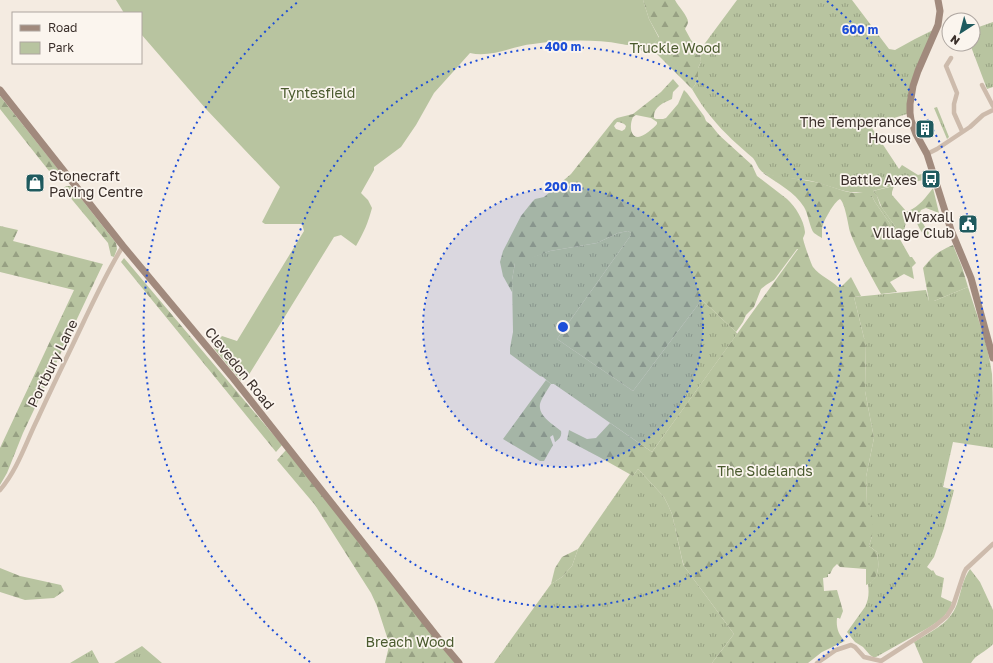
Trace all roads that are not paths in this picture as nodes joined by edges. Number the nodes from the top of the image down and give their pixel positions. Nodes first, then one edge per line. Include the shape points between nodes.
1 (938, 0) edge
2 (951, 58) dead end
3 (982, 88) dead end
4 (0, 90) edge
5 (993, 106) edge
6 (993, 110) edge
7 (962, 131) junction
8 (927, 154) junction
9 (123, 246) junction
10 (993, 358) edge
11 (0, 490) edge
12 (993, 544) edge
13 (459, 663) edge
14 (817, 663) edge

1 - 8 main road via 938,25 915,79 910,104 913,127
2 - 7 street via 946,66 957,93 955,116
3 - 5 street
4 - 9 main road, Clevedon Road
6 - 7 street via 982,115
7 - 8 street
8 - 10 main road via 951,230 971,278
9 - 11 street, Portbury Lane via 93,302 16,466
9 - 13 main road, Clevedon Road via 233,378
12 - 14 street via 964,573 951,610 935,626 881,661 864,657 850,645 836,650

